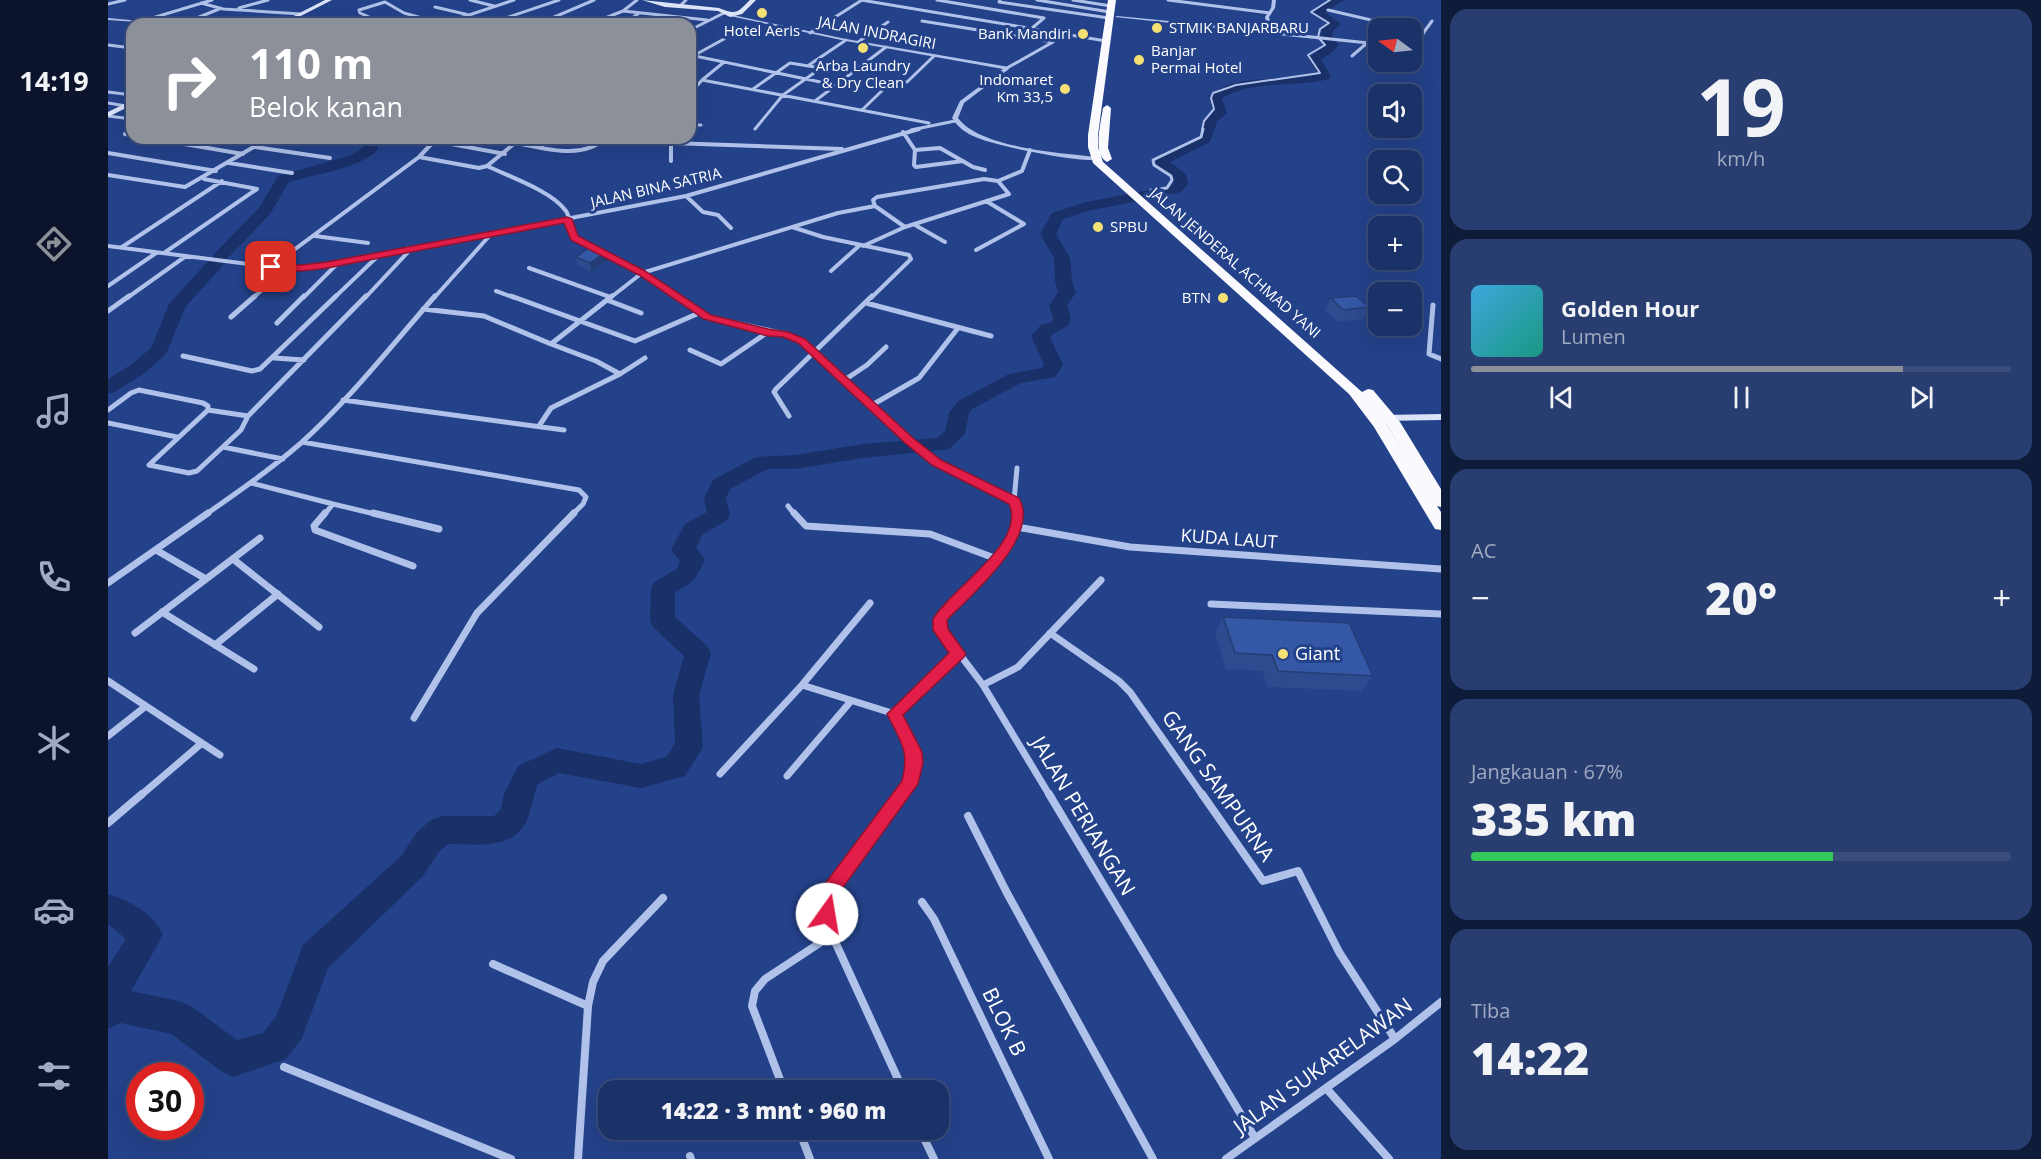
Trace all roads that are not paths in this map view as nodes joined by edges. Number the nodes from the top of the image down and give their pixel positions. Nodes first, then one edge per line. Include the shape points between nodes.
1 (125, 0) edge
2 (212, 0) edge
3 (268, 0) edge
4 (329, 0) edge
5 (470, 0) edge
6 (514, 0) edge
7 (559, 0) edge
8 (594, 0) edge
9 (637, 0) edge
10 (686, 0) edge
11 (747, 0) edge
12 (753, 0) edge
13 (862, 0) edge
14 (937, 0) edge
15 (1000, 0) edge
16 (1036, 0) edge
17 (1073, 0) edge
18 (1120, 0) edge
19 (1168, 0) edge
20 (1274, 0) edge
21 (1330, 0) edge
22 (649, 1) edge
23 (201, 3) junction
24 (954, 3) junction
25 (108, 4) edge
26 (495, 6) junction
27 (680, 6) junction
28 (435, 7) dead end
29 (219, 9) junction
30 (232, 10) junction
31 (1328, 10) dead end
32 (623, 11) junction
33 (1112, 11) edge
34 (640, 13) junction
35 (940, 13) junction
36 (1270, 13) junction
37 (301, 14) junction
38 (727, 14) junction
39 (469, 15) junction
40 (671, 16) junction
41 (742, 16) junction
42 (152, 18) edge
43 (197, 18) edge
44 (293, 18) edge
45 (368, 18) edge
46 (421, 18) edge
47 (460, 18) edge
48 (507, 18) edge
49 (552, 18) edge
50 (605, 18) edge
51 (633, 18) edge
52 (669, 18) edge
53 (688, 18) edge
54 (108, 19) edge
55 (696, 19) edge
56 (1368, 19) edge
57 (706, 20) junction
58 (126, 21) edge
59 (922, 21) dead end
60 (1432, 21) dead end
61 (888, 22) dead end
62 (696, 26) edge
63 (1299, 26) dead end
64 (1031, 29) junction
65 (1264, 32) junction
66 (1424, 32) joint
67 (810, 33) junction
68 (1065, 36) junction
69 (1302, 36) junction
70 (1422, 36) edge
71 (1319, 37) junction
72 (724, 39) dead end
73 (846, 40) junction
74 (1106, 41) junction
75 (858, 42) junction
76 (1053, 42) junction
77 (1367, 43) joint
78 (108, 45) edge
79 (126, 47) edge
80 (886, 47) junction
81 (696, 53) edge
82 (934, 56) junction
83 (1353, 56) dead end
84 (696, 57) edge
85 (723, 63) junction
86 (810, 65) junction
87 (1007, 68) junction
88 (775, 73) junction
89 (1106, 73) junction
90 (702, 80) junction
91 (805, 80) junction
92 (835, 85) junction
93 (696, 87) edge
94 (753, 89) junction
95 (108, 92) edge
96 (126, 94) edge
97 (783, 95) junction
98 (1098, 97) junction
99 (1108, 98) junction
100 (815, 101) junction
101 (108, 103) edge
102 (126, 104) edge
103 (126, 106) edge
104 (862, 110) junction
105 (108, 115) edge
106 (126, 118) edge
107 (955, 121) junction
108 (933, 124) junction
109 (696, 125) edge
110 (700, 125) dead end
111 (755, 129) dead end
112 (903, 132) junction
113 (185, 144) edge
114 (259, 144) edge
115 (431, 144) edge
116 (459, 144) edge
117 (515, 144) edge
118 (522, 144) edge
119 (543, 144) edge
120 (601, 144) edge
121 (671, 144) edge
122 (696, 144) edge
123 (255, 147) junction
124 (539, 147) junction
125 (846, 149) junction
126 (915, 150) junction
127 (1030, 150) junction
128 (108, 153) edge
129 (244, 154) junction
130 (505, 154) junction
131 (418, 157) junction
132 (330, 158) dead end
133 (1097, 159) junction
134 (671, 161) dead end
135 (963, 161) junction
136 (228, 163) junction
137 (488, 166) junction
138 (985, 170) dead end
139 (216, 171) junction
140 (292, 173) dead end
141 (108, 175) edge
142 (203, 178) junction
143 (998, 181) junction
144 (222, 182) junction
145 (1140, 193) junction
146 (686, 196) junction
147 (986, 201) junction
148 (874, 206) junction
149 (567, 219) junction
150 (915, 225) junction
151 (792, 227) junction
152 (905, 227) junction
153 (731, 228) dead end
154 (491, 234) junction
155 (314, 236) junction
156 (945, 242) dead end
157 (368, 243) dead end
158 (861, 245) junction
159 (109, 246) edge
160 (121, 248) junction
161 (408, 248) junction
162 (976, 250) dead end
163 (156, 252) junction
164 (164, 253) junction
165 (381, 254) junction
166 (186, 256) junction
167 (339, 263) junction
168 (271, 267) junction
169 (287, 268) junction
170 (529, 268) dead end
171 (831, 271) dead end
172 (642, 273) junction
173 (110, 283) edge
174 (496, 291) dead end
175 (608, 298) junction
176 (866, 303) junction
177 (1433, 305) dead end
178 (423, 309) junction
179 (108, 311) edge
180 (641, 313) dead end
181 (699, 313) junction
182 (231, 317) dead end
183 (278, 322) dead end
184 (578, 322) junction
185 (958, 328) junction
186 (768, 332) junction
187 (991, 336) dead end
188 (550, 344) junction
189 (886, 347) dead end
190 (690, 350) dead end
191 (814, 351) junction
192 (183, 356) dead end
193 (274, 358) junction
194 (645, 358) dead end
195 (1441, 359) edge
196 (304, 360) junction
197 (620, 374) junction
198 (846, 380) junction
199 (343, 400) junction
200 (872, 405) junction
201 (108, 410) edge
202 (208, 410) junction
203 (248, 416) junction
204 (789, 416) dead end
205 (1441, 417) edge
206 (1385, 422) junction
207 (108, 423) edge
208 (1441, 424) edge
209 (538, 426) junction
210 (564, 429) dead end
211 (177, 437) junction
212 (302, 442) junction
213 (223, 447) junction
214 (283, 459) junction
215 (1017, 468) dead end
216 (251, 483) junction
217 (1014, 501) junction
218 (1441, 502) edge
219 (333, 504) junction
220 (788, 506) dead end
221 (1441, 525) edge
222 (1017, 527) junction
223 (439, 530) dead end
224 (260, 538) dead end
225 (156, 550) junction
226 (233, 559) junction
227 (997, 559) junction
228 (413, 566) dead end
229 (1441, 568) edge
230 (206, 579) junction
231 (1101, 580) dead end
232 (108, 583) edge
233 (278, 594) junction
234 (870, 603) dead end
235 (1211, 604) dead end
236 (162, 612) junction
237 (1441, 614) edge
238 (319, 627) dead end
239 (135, 633) dead end
240 (1050, 633) junction
241 (215, 645) junction
242 (958, 654) junction
243 (254, 669) dead end
244 (108, 681) edge
245 (802, 685) junction
246 (983, 685) junction
247 (851, 701) junction
248 (146, 706) junction
249 (895, 714) junction
250 (414, 718) dead end
251 (108, 736) edge
252 (202, 743) junction
253 (220, 755) dead end
254 (720, 774) dead end
255 (787, 776) dead end
256 (969, 816) dead end
257 (108, 823) edge
258 (663, 898) dead end
259 (922, 902) dead end
260 (832, 935) junction
261 (493, 964) dead end
262 (1441, 1002) edge
263 (588, 1006) junction
264 (1395, 1039) junction
265 (284, 1067) dead end
266 (780, 1080) edge
267 (898, 1080) edge
268 (1326, 1088) junction
269 (1255, 1138) junction
270 (803, 1140) edge
271 (925, 1140) edge
272 (511, 1159) edge
273 (578, 1159) edge
274 (810, 1159) edge
275 (934, 1159) edge
276 (1049, 1159) edge
277 (1153, 1159) edge
278 (1226, 1159) edge
279 (1389, 1159) edge

1 - 25 street
2 - 23 street
3 - 30 street
4 - 37 main road
5 - 26 street
6 - 26 street
7 - 48 street
8 - 49 street
9 - 32 street
10 - 27 street
11 - 38 main road
12 - 41 main road
13 - 35 street
13 - 67 street
14 - 24 street
15 - 33 street
16 - 33 street
17 - 33 street
18 - 33 highway, JALAN JENDERAL ACHMAD YANI
19 - 36 street
20 - 36 street
21 - 71 street via 1311,12 1329,23 1320,29
22 - 27 main road
23 - 29 street
23 - 42 street
24 - 35 street
24 - 64 street via 1044,18
26 - 39 street
27 - 38 main road
28 - 39 street
29 - 30 street
29 - 43 street
30 - 37 street
31 - 56 street
32 - 34 street
32 - 50 street
33 - 65 street
33 - 74 highway, JALAN JENDERAL ACHMAD YANI
33 - 89 highway, JALAN JENDERAL ACHMAD YANI
34 - 40 street
34 - 51 street
35 - 64 street
36 - 65 street
37 - 44 main road
38 - 41 main road
38 - 57 street
39 - 47 street
40 - 52 street
40 - 53 street
41 - 67 street, JALAN INDRAGIRI
45 - 46 street via 359,10 386,2
54 - 58 street
55 - 57 street
57 - 62 street
59 - 76 street
60 - 66 street
61 - 75 street
63 - 69 street
64 - 68 street
65 - 69 street
66 - 70 street
67 - 73 street, JALAN INDRAGIRI
68 - 74 street
68 - 76 street
69 - 71 street
71 - 77 street
71 - 145 street via 1325,45 1308,55 1318,75 1236,85 1213,93 1214,110 1204,122 1200,137 1153,160 1154,165 1171,176 1167,188
72 - 81 street
73 - 75 street, JALAN INDRAGIRI
73 - 86 street
74 - 89 highway, JALAN JENDERAL ACHMAD YANI
75 - 80 street, JALAN INDRAGIRI
76 - 87 street
77 - 83 street
78 - 79 street
80 - 82 street, JALAN INDRAGIRI
80 - 92 street
82 - 87 street, JALAN INDRAGIRI
82 - 104 street via 907,82 892,81
84 - 85 street
85 - 88 street
85 - 90 street
86 - 88 street via 790,63
86 - 91 street via 821,68
87 - 107 street via 962,102
88 - 91 street
88 - 94 street
89 - 98 highway, JALAN JENDERAL ACHMAD YANI
89 - 99 highway, JALAN JENDERAL ACHMAD YANI
90 - 93 street
90 - 94 street
91 - 92 street
91 - 97 street
92 - 100 street
94 - 97 street
95 - 96 street
97 - 100 street
97 - 111 street
98 - 99 highway
98 - 133 highway, JALAN JENDERAL ACHMAD YANI via 1093,135
99 - 145 highway, JALAN JENDERAL ACHMAD YANI via 1103,148 1107,159
100 - 104 street
101 - 102 street
103 - 105 main road
104 - 108 street
105 - 106 street
107 - 108 street, JALAN BINA SATRIA
107 - 127 street via 969,134
108 - 112 street, JALAN BINA SATRIA
109 - 110 street
112 - 125 street, JALAN BINA SATRIA
112 - 126 street
113 - 129 street
114 - 123 street
115 - 131 street
116 - 130 street
117 - 130 street
118 - 124 street
119 - 124 street
120 - 124 street via 585,152 571,153
121 - 134 street
122 - 125 street
123 - 129 street
123 - 132 street
125 - 146 street, JALAN BINA SATRIA
126 - 135 street via 940,148
126 - 135 street via 914,165 919,167
127 - 133 street
127 - 143 street via 1022,171
128 - 139 street
129 - 136 street
130 - 137 street
131 - 137 street via 471,168
131 - 155 street
133 - 145 highway, JALAN JENDERAL ACHMAD YANI via 1105,170
135 - 138 street
136 - 139 street
136 - 140 street
137 - 149 street via 559,206
139 - 142 street
141 - 142 street via 181,188
142 - 144 street
143 - 147 street via 1009,194
143 - 148 street via 984,179 877,197
144 - 160 street
144 - 164 street via 257,189
145 - 206 highway, JALAN JENDERAL ACHMAD YANI via 1352,377
146 - 149 street, JALAN BINA SATRIA
146 - 153 street via 703,212 718,215
147 - 150 street
147 - 162 street via 1024,224
148 - 151 street
148 - 152 street
149 - 154 street, JALAN BINA SATRIA
149 - 172 street via 574,238
150 - 152 street
150 - 156 street
151 - 158 street
151 - 172 street
152 - 158 street
154 - 161 street, JALAN BINA SATRIA
154 - 178 street
155 - 157 street
155 - 168 street
158 - 171 street
158 - 176 street via 909,255 911,259
159 - 160 street, JALAN BINA SATRIA
160 - 163 street, JALAN BINA SATRIA
161 - 165 street, JALAN BINA SATRIA
161 - 196 street via 401,261
163 - 164 street, JALAN BINA SATRIA
163 - 173 street
164 - 166 street, JALAN BINA SATRIA
165 - 167 street, JALAN BINA SATRIA
165 - 193 street
166 - 168 street, JALAN BINA SATRIA
166 - 179 street
167 - 169 street, JALAN BINA SATRIA
167 - 183 street
168 - 169 street, JALAN BINA SATRIA
169 - 182 street
170 - 175 street
172 - 175 street
172 - 181 street
174 - 184 street
175 - 180 street
175 - 184 street
176 - 185 street
176 - 191 street
177 - 195 street via 1429,356
178 - 188 street via 484,316
178 - 199 street
181 - 184 street via 637,341
181 - 186 street
184 - 188 street
185 - 187 street
185 - 200 street via 919,378
186 - 190 street via 721,364
186 - 191 street via 796,338
188 - 197 street via 597,360
189 - 198 street
191 - 198 street
191 - 204 street via 774,391
192 - 193 street via 255,371
193 - 196 street
194 - 197 street
196 - 203 street
197 - 209 street via 550,408
198 - 200 street
199 - 209 street
199 - 212 street
200 - 217 street via 909,441 946,469
201 - 202 street via 136,390 203,403
202 - 203 street
202 - 211 street
203 - 213 street
205 - 206 main road
206 - 208 main road
206 - 218 highway, JALAN JENDERAL ACHMAD YANI
206 - 221 highway, JALAN JENDERAL ACHMAD YANI
207 - 211 street
209 - 210 street
211 - 213 street via 149,465 192,474
212 - 214 street
212 - 250 street via 579,490 586,497 477,613
213 - 214 street
214 - 216 street
215 - 217 street
216 - 219 street
216 - 225 street
217 - 222 street
219 - 223 street
219 - 228 street via 314,526 315,530
220 - 227 street via 806,526 930,534
222 - 227 street, JALAN PERIANGAN
222 - 229 street, KUDA LAUT via 1130,547
224 - 226 street
225 - 230 street
225 - 232 street
226 - 230 street
226 - 233 street
227 - 242 street, JALAN PERIANGAN via 940,619 941,630
230 - 236 street
231 - 240 street
233 - 238 street
233 - 241 street
234 - 245 street
235 - 237 street
236 - 239 street
236 - 241 street
240 - 246 street via 1018,667
240 - 264 street, GANG SAMPURNA via 1130,692 1263,881 1298,871 1339,952
241 - 243 street
242 - 246 street, JALAN PERIANGAN
242 - 249 street
244 - 248 street
245 - 247 street
245 - 254 street
246 - 269 street, JALAN PERIANGAN
247 - 249 street
247 - 255 street
248 - 251 street
248 - 252 street
249 - 260 street via 914,752 913,774 910,784 827,895
252 - 253 street
252 - 257 street
256 - 277 street
258 - 263 street via 603,961
259 - 276 street, BLOK B via 934,919
260 - 266 street via 765,979 755,992 752,1006
260 - 267 street
261 - 263 street
262 - 264 street, JALAN SUKARELAWAN
263 - 273 street
264 - 268 street, JALAN SUKARELAWAN
265 - 272 street
268 - 269 street, JALAN SUKARELAWAN
268 - 279 street
269 - 278 street, JALAN SUKARELAWAN
270 - 274 street
271 - 275 street

